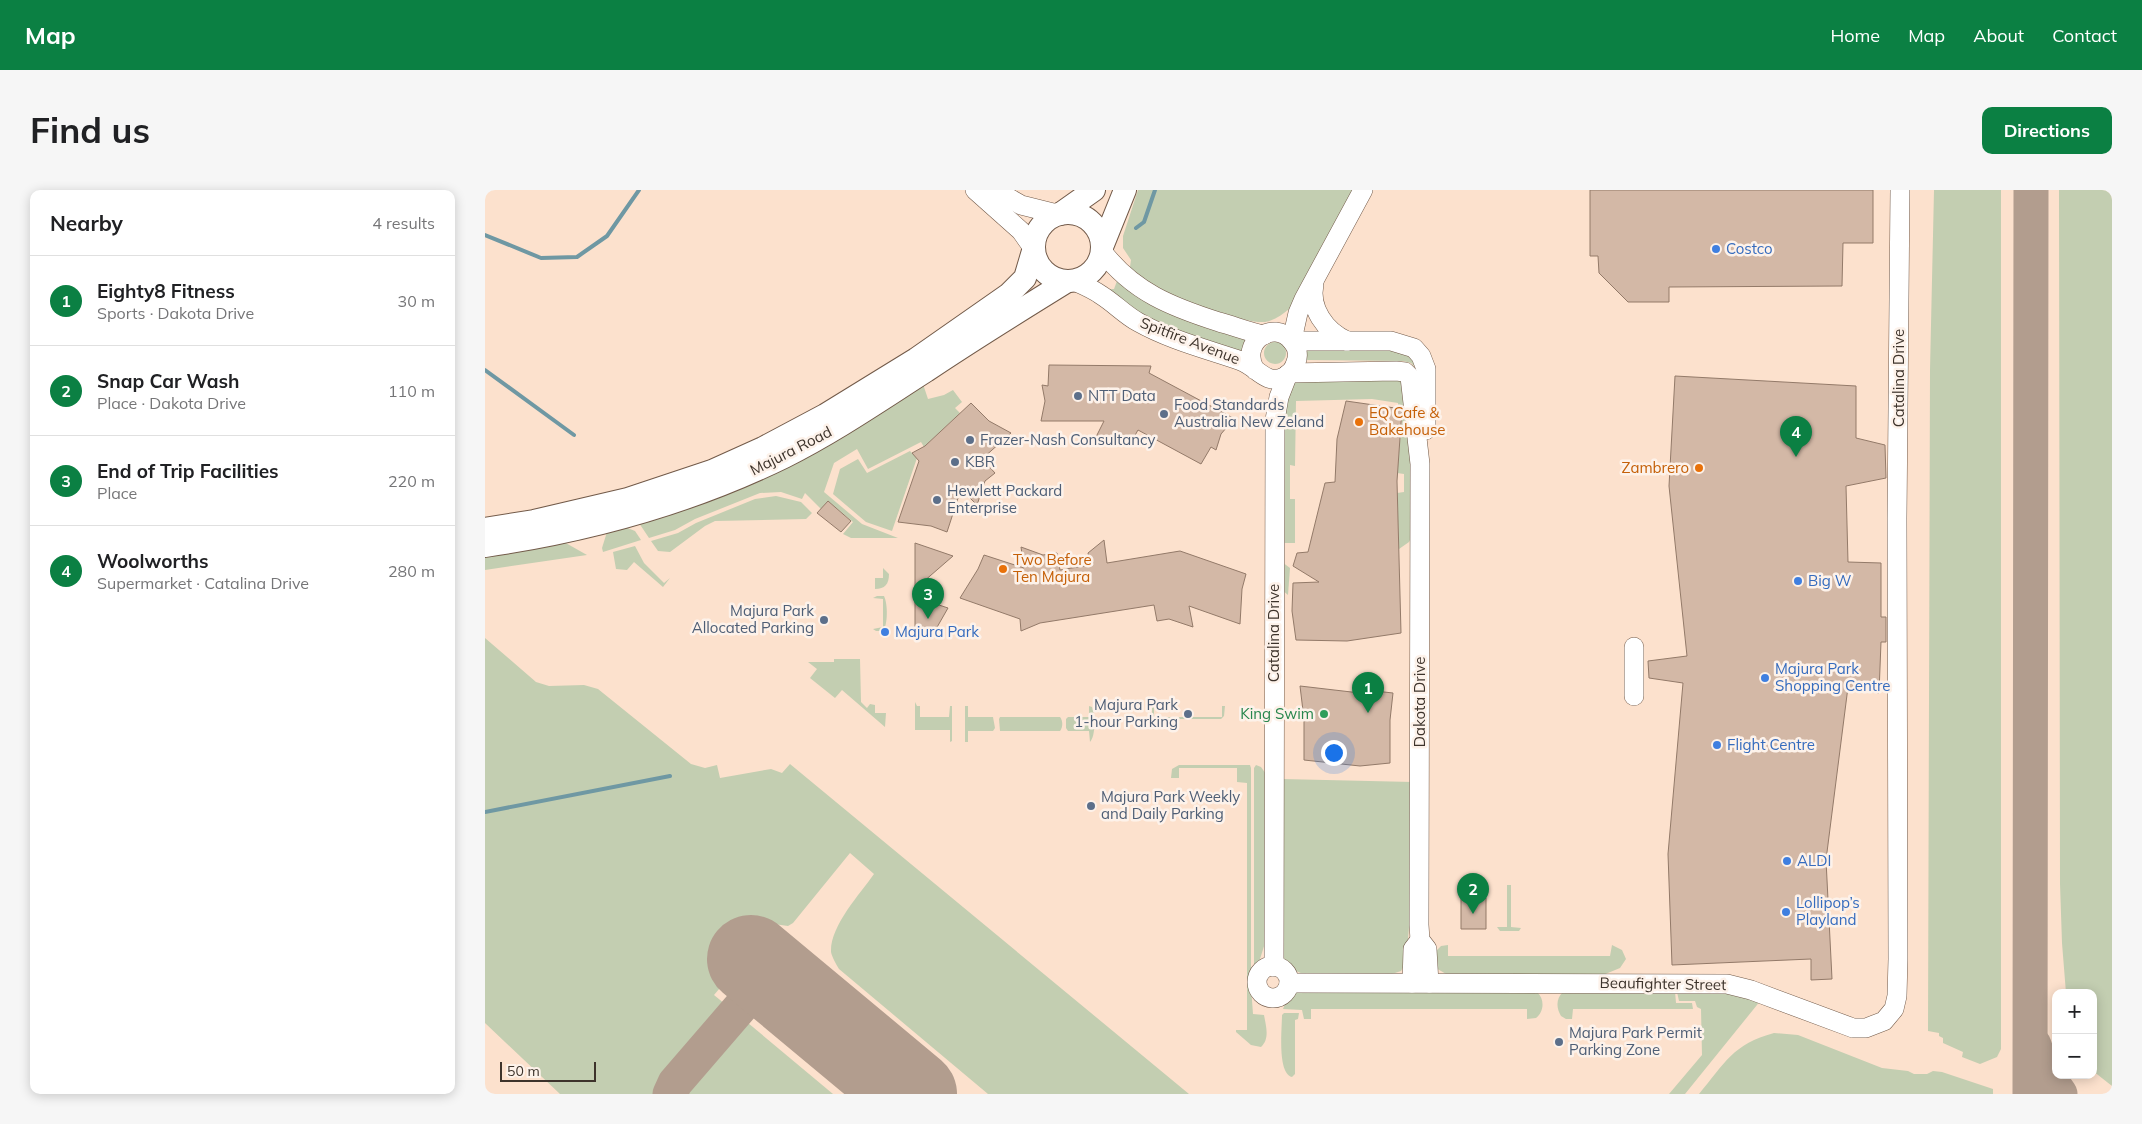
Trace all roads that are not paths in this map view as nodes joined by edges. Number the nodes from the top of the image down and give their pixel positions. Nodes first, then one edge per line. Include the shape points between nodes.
1 (975, 190) edge
2 (995, 190) edge
3 (1094, 190) edge
4 (1125, 190) edge
5 (1363, 190) edge
6 (1900, 190) edge
7 (1058, 214) junction
8 (1102, 249) junction
9 (1033, 250) junction
10 (1316, 278) junction
11 (1070, 282) junction
12 (1304, 299) junction
13 (1266, 334) junction
14 (1292, 341) junction
15 (1347, 341) junction
16 (1256, 371) junction
17 (1289, 374) junction
18 (1275, 420) junction
19 (1420, 464) junction
20 (485, 529) edge
21 (485, 546) edge
22 (1634, 647) dead end
23 (1634, 696) dead end
24 (1897, 792) joint
25 (1274, 967) junction
26 (1289, 983) junction
27 (1420, 983) junction

1 - 9 street via 1021,231
2 - 7 street via 1021,204
3 - 7 main road
4 - 8 main road
5 - 10 street
6 - 24 street, Catalina Drive
7 - 8 main road via 1075,214 1089,220 1099,232
7 - 9 main road via 1039,227
8 - 11 main road via 1093,271 1085,278
8 - 13 street, Spitfire Avenue via 1123,274 1160,300 1190,313
9 - 11 main road via 1044,273
9 - 20 main road, Majura Road via 1025,278 1009,294 916,360 763,448 712,471 628,499
10 - 12 street
10 - 15 street via 1313,294 1317,312 1330,330
11 - 16 street, Spitfire Avenue via 1097,292 1143,325 1245,362
11 - 21 main road, Majura Road via 814,441 757,470 629,516
12 - 13 street via 1290,316
12 - 14 street
13 - 14 street via 1281,333
13 - 16 street via 1252,348 1251,359
14 - 15 street
14 - 17 street via 1297,359
15 - 19 street via 1398,342 1414,348 1421,356 1427,383
16 - 17 street via 1270,379
16 - 18 street, Catalina Drive
17 - 18 street, Catalina Drive via 1279,397
17 - 19 street via 1396,371 1407,374 1411,382
18 - 25 street, Catalina Drive
19 - 27 street, Dakota Drive via 1420,940 1427,949
22 - 23 street
24 - 27 street, Beaufighter Street via 1897,996 1890,1015 1877,1025 1853,1028 1727,984
25 - 26 street via 1285,972
25 - 26 street via 1263,970 1258,977 1258,986 1263,994 1278,997 1286,992
26 - 27 street, Beaufighter Street

